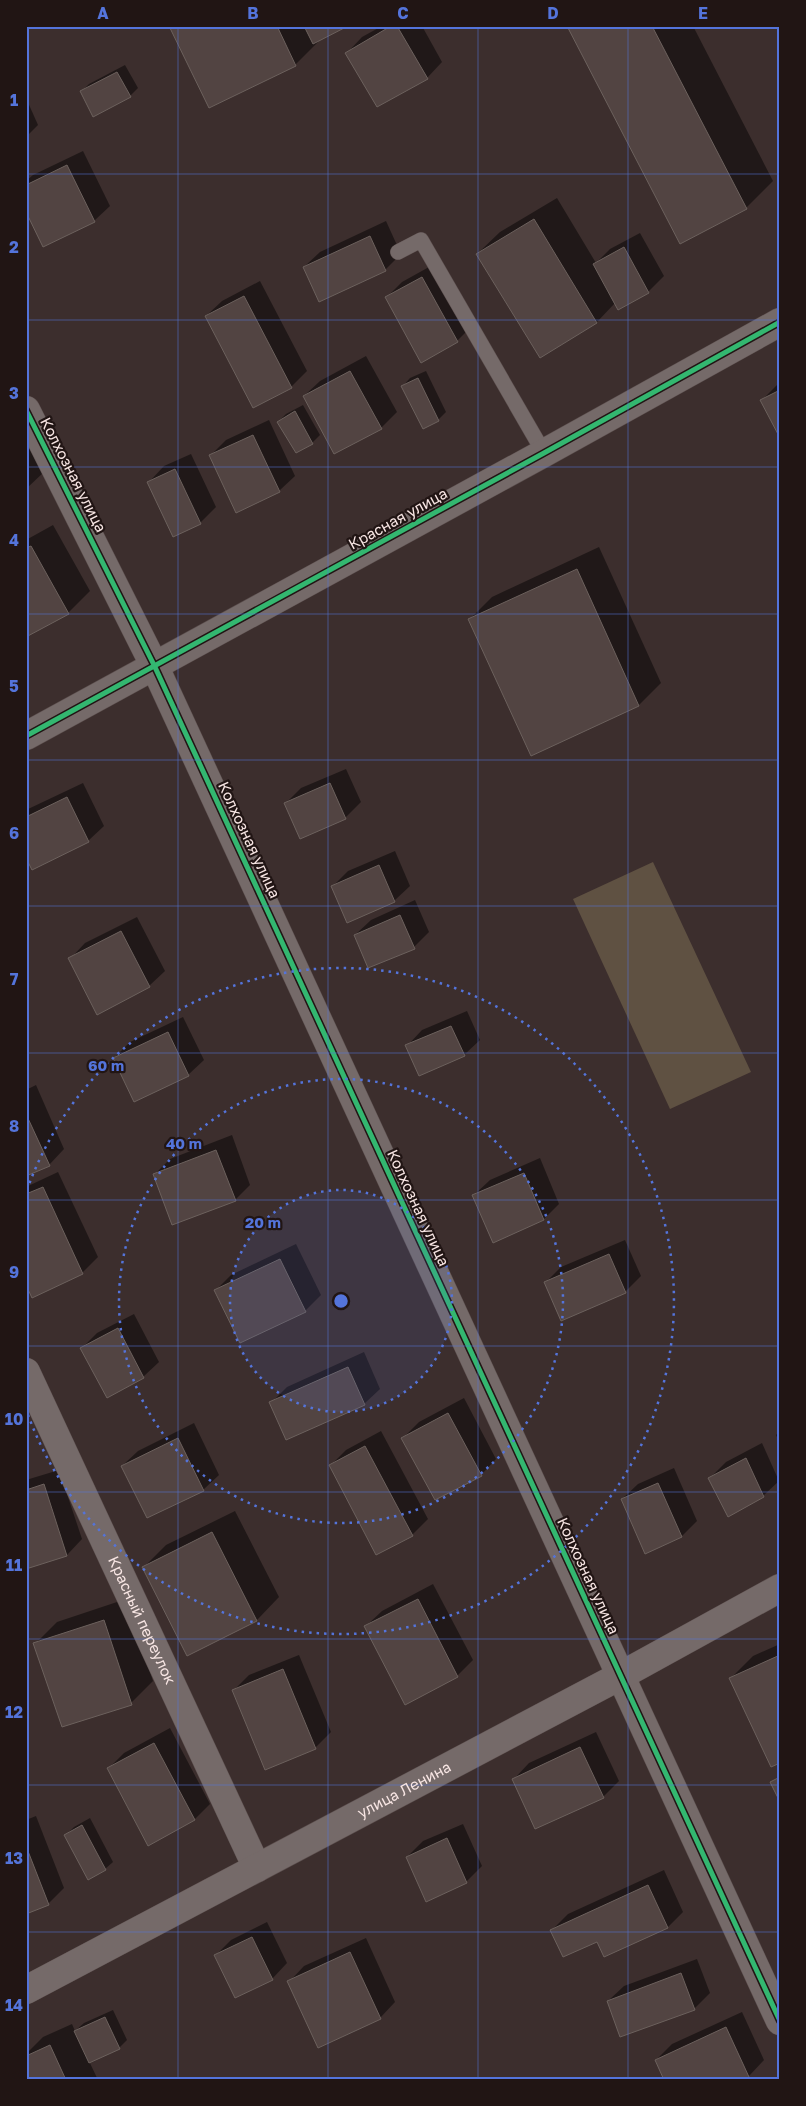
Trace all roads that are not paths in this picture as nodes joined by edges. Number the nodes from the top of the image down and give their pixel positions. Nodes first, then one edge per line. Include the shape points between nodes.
1 (398, 252) dead end
2 (780, 322) edge
3 (26, 410) edge
4 (544, 453) junction
5 (154, 665) junction
6 (26, 736) edge
7 (26, 1372) edge
8 (780, 1588) edge
9 (620, 1676) junction
10 (257, 1868) junction
11 (26, 1990) edge
12 (780, 2021) edge

1 - 4 lane via 422,240
2 - 4 street, Красная улица
3 - 5 street, Колхозная улица
4 - 5 street, Красная улица
5 - 6 street, Красная улица
5 - 9 street, Колхозная улица
7 - 10 street, Красный переулок
8 - 9 street, улица Ленина
9 - 10 street, улица Ленина
9 - 12 street, Колхозная улица
10 - 11 street, улица Ленина

